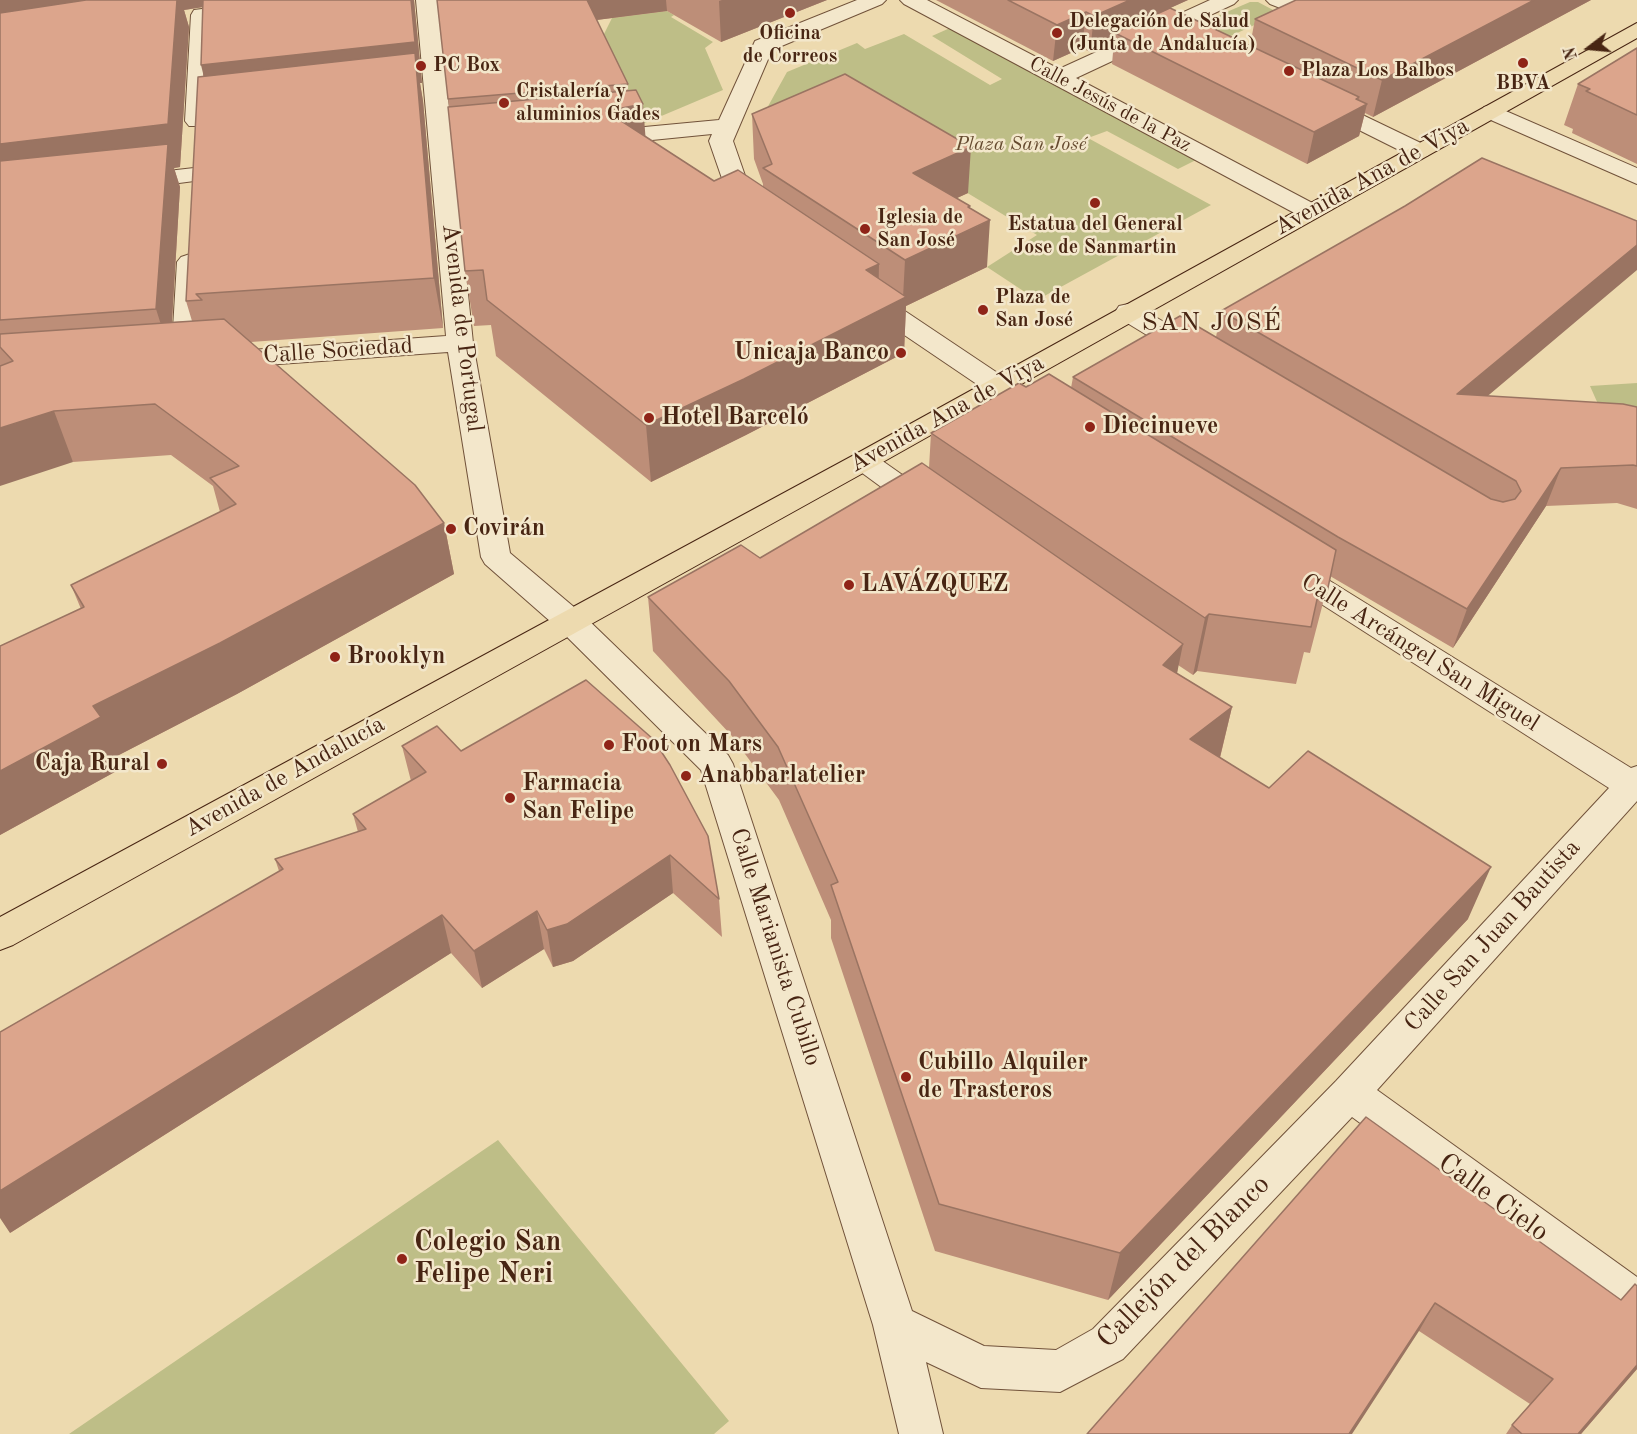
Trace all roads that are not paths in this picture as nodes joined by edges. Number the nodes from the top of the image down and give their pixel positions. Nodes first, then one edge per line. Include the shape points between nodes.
1 (427, 0) edge
2 (875, 0) edge
3 (910, 0) edge
4 (1227, 0) edge
5 (1277, 0) edge
6 (1310, 0) edge
7 (203, 16) edge
8 (1168, 27) junction
9 (1637, 29) edge
10 (1189, 38) edge
11 (1058, 78) junction
12 (1304, 94) edge
13 (1492, 112) junction
14 (727, 126) junction
15 (584, 139) edge
16 (1419, 151) junction
17 (1637, 177) edge
18 (114, 184) edge
19 (1309, 211) junction
20 (766, 229) edge
21 (191, 234) edge
22 (853, 288) edge
23 (1128, 312) junction
24 (460, 343) junction
25 (1218, 366) edge
26 (997, 386) junction
27 (1046, 417) edge
28 (864, 461) junction
29 (951, 524) edge
30 (1266, 555) edge
31 (570, 621) junction
32 (1634, 782) edge
33 (0, 935) edge
34 (1350, 1093) junction
35 (1637, 1302) edge
36 (895, 1325) junction
37 (921, 1434) edge

1 - 24 street, Avenida de Portugal via 423,92 453,151
2 - 14 street via 763,46
3 - 11 street, Calle Jesús de la Paz
4 - 8 street
5 - 6 street via 1293,7
7 - 18 street via 200,150
8 - 10 street
8 - 11 street
9 - 13 main road, Avenida Ana de Viya
11 - 19 street, Calle Jesús de la Paz
12 - 16 street
13 - 16 main road, Avenida Ana de Viya
13 - 17 street
14 - 15 street
14 - 20 street via 721,141 747,216
16 - 19 main road, Avenida Ana de Viya
19 - 23 main road, Avenida Ana de Viya
21 - 24 street, Calle Sociedad via 173,363
22 - 26 street
23 - 25 street
23 - 26 main road, Avenida Ana de Viya
24 - 31 street, Avenida de Portugal via 496,557
26 - 27 street
26 - 28 main road, Avenida Ana de Viya
28 - 29 street
28 - 31 main road, Avenida Ana de Viya
30 - 32 street, Calle Arcángel San Miguel
31 - 33 main road, Avenida de Andalucía
31 - 36 street, Calle Marianista Cubillo via 716,764
32 - 34 street, Calle San Juan Bautista
34 - 35 street, Calle Cielo
34 - 36 street, Callejón del Blanco via 1108,1344 1060,1371 981,1366
36 - 37 street

